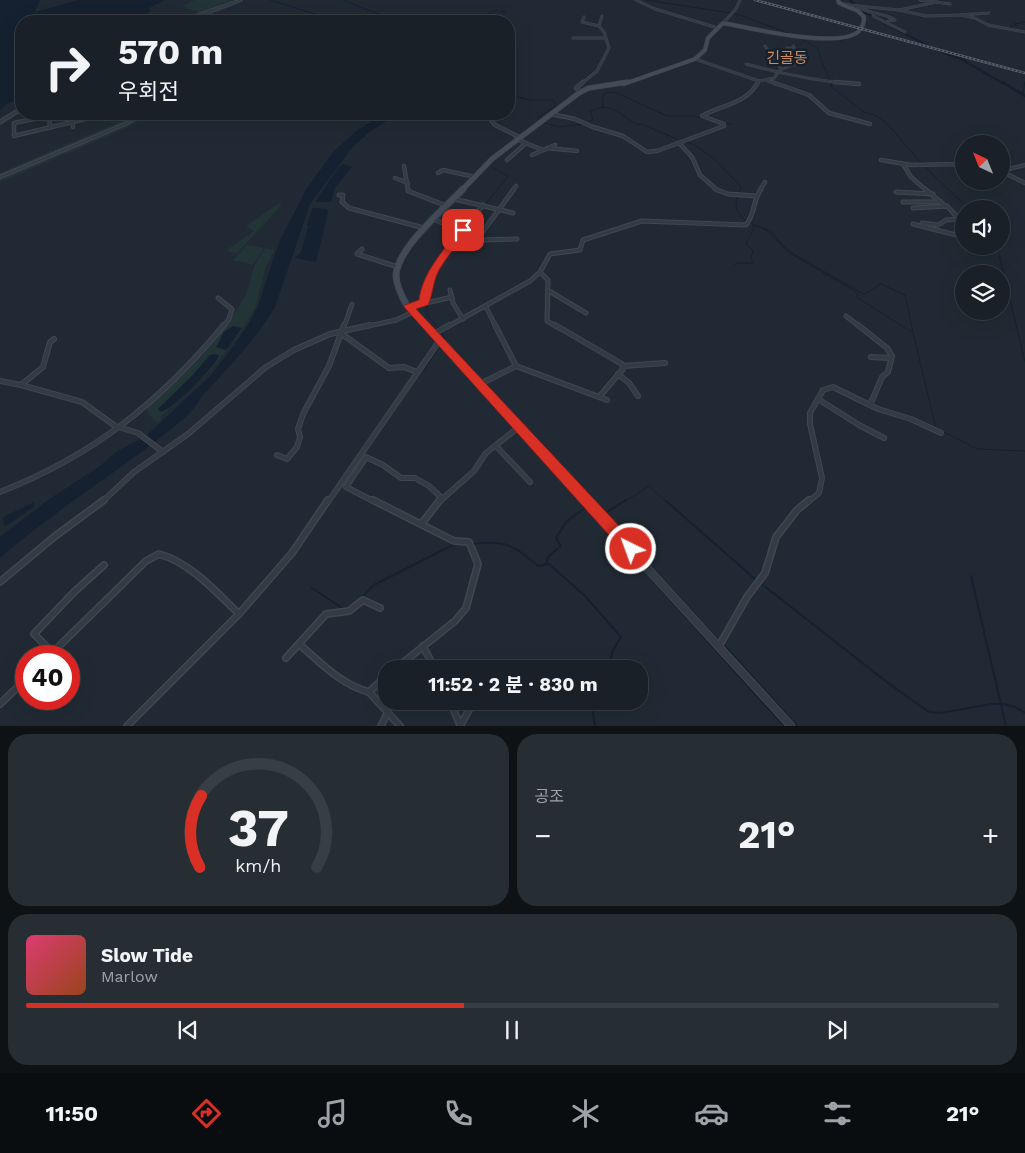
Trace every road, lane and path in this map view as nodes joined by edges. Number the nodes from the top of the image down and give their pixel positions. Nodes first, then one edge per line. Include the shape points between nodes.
1 (240, 0) edge
2 (636, 0) edge
3 (740, 0) edge
4 (838, 0) edge
5 (920, 0) edge
6 (936, 0) edge
7 (933, 2) junction
8 (842, 4) junction
9 (950, 4) dead end
10 (857, 6) junction
11 (899, 10) junction
12 (989, 13) dead end
13 (197, 15) edge
14 (201, 15) edge
15 (871, 15) junction
16 (961, 15) junction
17 (602, 16) dead end
18 (584, 18) dead end
19 (888, 21) dead end
20 (724, 23) junction
21 (599, 26) junction
22 (718, 28) junction
23 (905, 32) dead end
24 (1025, 32) edge
25 (573, 38) dead end
26 (605, 38) junction
27 (765, 46) dead end
28 (786, 48) dead end
29 (695, 59) junction
30 (746, 64) dead end
31 (781, 69) junction
32 (778, 73) junction
33 (765, 79) junction
34 (759, 81) junction
35 (859, 84) dead end
36 (580, 92) junction
37 (15, 113) edge
38 (551, 114) junction
39 (27, 120) edge
40 (49, 120) edge
41 (72, 120) edge
42 (86, 120) edge
43 (132, 120) edge
44 (490, 120) edge
45 (0, 122) edge
46 (72, 123) junction
47 (870, 124) dead end
48 (73, 127) dead end
49 (50, 128) junction
50 (517, 138) junction
51 (526, 142) junction
52 (679, 143) junction
53 (555, 145) dead end
54 (547, 148) junction
55 (543, 150) junction
56 (578, 151) dead end
57 (532, 155) dead end
58 (507, 160) dead end
59 (881, 160) dead end
60 (902, 164) junction
61 (955, 164) edge
62 (1025, 165) edge
63 (404, 166) dead end
64 (1010, 169) edge
65 (438, 173) dead end
66 (1010, 175) edge
67 (0, 177) edge
68 (475, 177) junction
69 (395, 178) dead end
70 (765, 182) dead end
71 (1024, 182) edge
72 (408, 183) junction
73 (516, 186) dead end
74 (896, 192) dead end
75 (933, 194) junction
76 (339, 195) dead end
77 (756, 196) junction
78 (454, 199) junction
79 (903, 202) dead end
80 (942, 202) junction
81 (483, 205) junction
82 (447, 206) junction
83 (946, 206) junction
84 (913, 208) dead end
85 (499, 209) junction
86 (513, 213) dead end
87 (433, 220) junction
88 (922, 223) dead end
89 (913, 224) dead end
90 (424, 228) junction
91 (462, 231) junction
92 (955, 234) edge
93 (478, 238) junction
94 (517, 239) dead end
95 (362, 249) dead end
96 (398, 267) junction
97 (540, 272) junction
98 (450, 290) dead end
99 (549, 291) junction
100 (218, 298) dead end
101 (452, 298) junction
102 (424, 302) junction
103 (352, 304) dead end
104 (486, 307) junction
105 (410, 308) junction
106 (586, 313) dead end
107 (846, 316) dead end
108 (463, 319) junction
109 (341, 333) junction
110 (434, 334) junction
111 (54, 339) dead end
112 (440, 340) junction
113 (871, 357) dead end
114 (891, 358) junction
115 (665, 363) dead end
116 (516, 366) junction
117 (623, 366) junction
118 (418, 372) junction
119 (618, 374) junction
120 (0, 381) edge
121 (480, 384) junction
122 (21, 385) junction
123 (638, 396) dead end
124 (598, 397) junction
125 (818, 399) junction
126 (606, 400) dead end
127 (870, 405) junction
128 (520, 427) junction
129 (119, 428) junction
130 (941, 433) dead end
131 (884, 438) dead end
132 (496, 446) junction
133 (163, 452) junction
134 (277, 455) dead end
135 (530, 482) dead end
136 (0, 486) edge
137 (8, 489) junction
138 (0, 492) edge
139 (442, 498) junction
140 (422, 523) junction
141 (104, 565) dead end
142 (0, 582) edge
143 (380, 608) dead end
144 (238, 614) junction
145 (300, 644) junction
146 (43, 645) edge
147 (60, 645) edge
148 (423, 646) junction
149 (719, 646) junction
150 (286, 658) dead end
151 (406, 660) edge
152 (430, 660) edge
153 (378, 684) edge
154 (15, 690) edge
155 (369, 692) junction
156 (0, 704) edge
157 (454, 710) edge
158 (469, 710) edge
159 (388, 712) junction
160 (460, 725) edge
161 (127, 726) edge
162 (381, 726) edge
163 (400, 726) edge
164 (791, 726) edge

1 - 13 street
1 - 14 street
2 - 22 street
3 - 20 street
4 - 8 main road
5 - 7 street
6 - 7 street
7 - 9 street
7 - 11 street
8 - 10 street
8 - 20 main road via 858,11 864,19 856,34 844,38 818,39
10 - 11 street
10 - 15 street
11 - 16 street via 926,16
12 - 16 street
15 - 19 street via 895,20
15 - 23 street
16 - 24 street
17 - 21 street
18 - 21 street via 582,22
20 - 22 main road
21 - 26 street
22 - 29 main road via 708,38 705,50
25 - 26 street
26 - 36 street via 609,48 605,58 597,71 576,88
27 - 31 street
28 - 31 street via 794,48 801,62
29 - 34 street
29 - 36 main road via 671,70
30 - 32 street
31 - 32 street
32 - 33 street via 774,78
32 - 35 street
33 - 34 street
33 - 47 street via 809,94 829,113
34 - 52 street via 753,91 737,103 702,116 724,126
36 - 38 main road
37 - 45 street
38 - 50 main road
38 - 52 street via 622,136 649,153
39 - 49 street via 14,123 14,136
40 - 49 street
41 - 46 street
42 - 46 street
43 - 67 street
44 - 50 street
46 - 48 street
46 - 49 street
50 - 51 street
50 - 68 main road
51 - 55 street
51 - 58 street
52 - 77 street via 692,157 694,168 714,190
53 - 54 street
54 - 55 street
54 - 56 street
55 - 57 street
59 - 60 street
60 - 61 street
60 - 75 street
62 - 64 street
63 - 72 street
65 - 68 street via 443,170
66 - 71 street
68 - 78 main road
69 - 72 street
70 - 77 street
72 - 82 street via 410,192
73 - 85 street
74 - 75 street
75 - 80 street
76 - 90 street via 343,195 342,202 350,208
77 - 97 street via 746,225 642,221 583,240 580,250 550,254
78 - 81 street
78 - 82 main road
79 - 80 street
80 - 83 street
81 - 85 street
81 - 91 street
82 - 87 main road
83 - 84 street
83 - 88 street via 959,219 946,220 938,225
85 - 86 street
85 - 93 street
87 - 90 main road
87 - 91 street
89 - 92 street
90 - 96 main road via 404,253
91 - 93 street
91 - 102 street via 434,270
93 - 94 street
95 - 96 street via 357,254
96 - 105 main road via 396,284
97 - 99 street via 548,280
97 - 104 street
98 - 101 street
99 - 106 street
99 - 117 street via 548,320
100 - 129 street via 232,309 229,319 171,385
101 - 102 street
101 - 108 street
102 - 105 street
103 - 109 street
104 - 108 street
104 - 116 street
105 - 109 street via 396,320
105 - 110 street
107 - 114 street via 887,348
108 - 110 street
109 - 118 street via 389,368 404,367
109 - 133 street via 312,341 266,367
109 - 134 street via 321,383 303,414 297,447 287,459
110 - 112 street
111 - 122 street via 50,342 43,366
112 - 118 street
112 - 121 street
113 - 114 street
114 - 127 street via 888,372 882,377
115 - 117 street
116 - 121 street
116 - 124 street
117 - 119 street
118 - 144 street via 292,553
119 - 123 street
119 - 124 street
120 - 122 street
121 - 128 street
122 - 129 street via 82,402
124 - 126 street
125 - 127 street via 823,390 833,387
125 - 131 street
125 - 149 street via 810,413 810,424 822,478 819,493 783,526 765,573
127 - 130 street
128 - 132 street
128 - 149 street
129 - 133 street via 143,436
129 - 137 street via 72,460
132 - 135 street
132 - 139 street via 486,453 474,471
133 - 142 street
136 - 137 street
137 - 138 street
139 - 140 street
139 - 140 street via 415,478 401,478 366,458 346,487
140 - 148 street via 454,540 469,542 478,564 462,614
141 - 146 street via 34,634
143 - 145 street via 363,600 349,612 329,612 322,616
144 - 147 street via 199,576 160,554 146,561
144 - 161 street
145 - 150 street
145 - 155 street via 345,681
148 - 151 street
148 - 152 street
149 - 164 street
153 - 155 street
154 - 156 street
155 - 159 street
157 - 160 street
158 - 160 street
159 - 162 street
159 - 163 street

